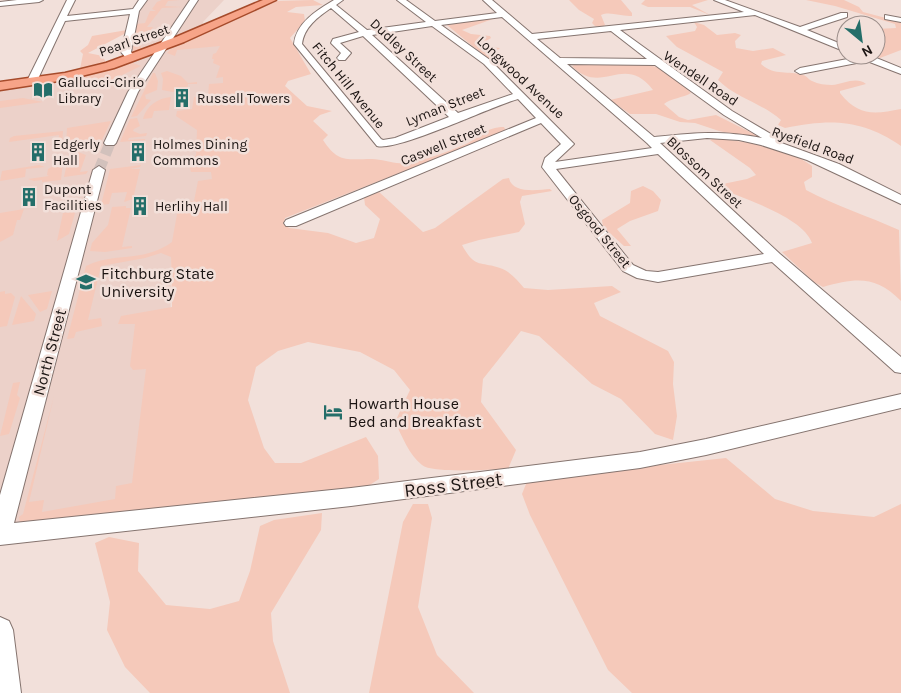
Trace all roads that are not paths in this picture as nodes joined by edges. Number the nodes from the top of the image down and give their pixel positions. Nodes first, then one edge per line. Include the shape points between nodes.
1 (39, 0) edge
2 (71, 0) edge
3 (143, 0) edge
4 (194, 0) edge
5 (271, 0) edge
6 (401, 0) edge
7 (487, 0) edge
8 (718, 0) edge
9 (334, 3) edge
10 (0, 4) edge
11 (256, 4) edge
12 (135, 11) junction
13 (755, 13) junction
14 (504, 14) junction
15 (888, 17) dead end
16 (836, 18) edge
17 (62, 19) junction
18 (901, 20) edge
19 (434, 23) junction
20 (612, 28) junction
21 (799, 30) junction
22 (174, 31) junction
23 (365, 33) junction
24 (196, 34) junction
25 (531, 36) junction
26 (836, 45) edge
27 (162, 47) junction
28 (342, 58) dead end
29 (125, 59) junction
30 (559, 61) junction
31 (657, 62) junction
32 (151, 63) junction
33 (836, 63) edge
34 (886, 65) edge
35 (901, 71) edge
36 (800, 72) dead end
37 (32, 81) junction
38 (0, 86) edge
39 (520, 95) junction
40 (456, 118) junction
41 (544, 118) junction
42 (110, 143) tunnel mouth
43 (381, 144) joint
44 (568, 144) junction
45 (656, 145) junction
46 (789, 150) junction
47 (586, 161) junction
48 (548, 167) junction
49 (99, 170) tunnel mouth
50 (901, 200) edge
51 (291, 223) dead end
52 (774, 258) junction
53 (901, 367) edge
54 (901, 401) edge
55 (0, 535) edge
56 (0, 630) edge
57 (7, 693) edge

1 - 10 street
2 - 17 street
3 - 12 street
4 - 22 street
5 - 11 main road, Pearl Street
6 - 19 street, Longwood Avenue
7 - 14 street, Blossom Street
8 - 13 street
9 - 23 street, Dudley Street
9 - 43 street, Fitch Hill Avenue via 314,17 299,36 298,44
11 - 24 main road, Pearl Street
12 - 17 street
12 - 29 street
13 - 20 street
13 - 21 street
14 - 19 street
14 - 25 street, Blossom Street
15 - 18 street
16 - 21 street
17 - 37 street
19 - 23 street
19 - 39 street, Longwood Avenue via 487,62
20 - 25 street
20 - 31 street
21 - 26 street
22 - 24 street via 184,35
22 - 27 street
23 - 28 street via 336,41 346,53
23 - 40 street, Dudley Street
24 - 27 main road, Pearl Street
25 - 30 street, Blossom Street
27 - 29 main road, Pearl Street
27 - 32 street
29 - 32 street
29 - 37 main road, Pearl Street via 78,74
30 - 31 street, Wendell Road
30 - 45 street, Blossom Street
31 - 46 street, Wendell Road via 728,114
32 - 42 street via 133,92
33 - 36 street
34 - 35 street
37 - 38 main road, Pearl Street
39 - 40 street, Lyman Street
39 - 41 street, Longwood Avenue
40 - 43 street, Lyman Street via 398,141
41 - 44 street, Longwood Avenue
41 - 51 street, Caswell Street
44 - 47 street, Longwood Avenue
44 - 48 street via 555,155
45 - 46 street, Ryefield Road via 720,135
45 - 47 street
45 - 52 street, Blossom Street
46 - 50 street, Ryefield Road via 861,179
47 - 48 street
48 - 52 street, Osgood Street via 635,273 658,277
49 - 55 street, North Street
52 - 53 street, Blossom Street
54 - 55 street, Ross Street via 640,460
56 - 57 street

